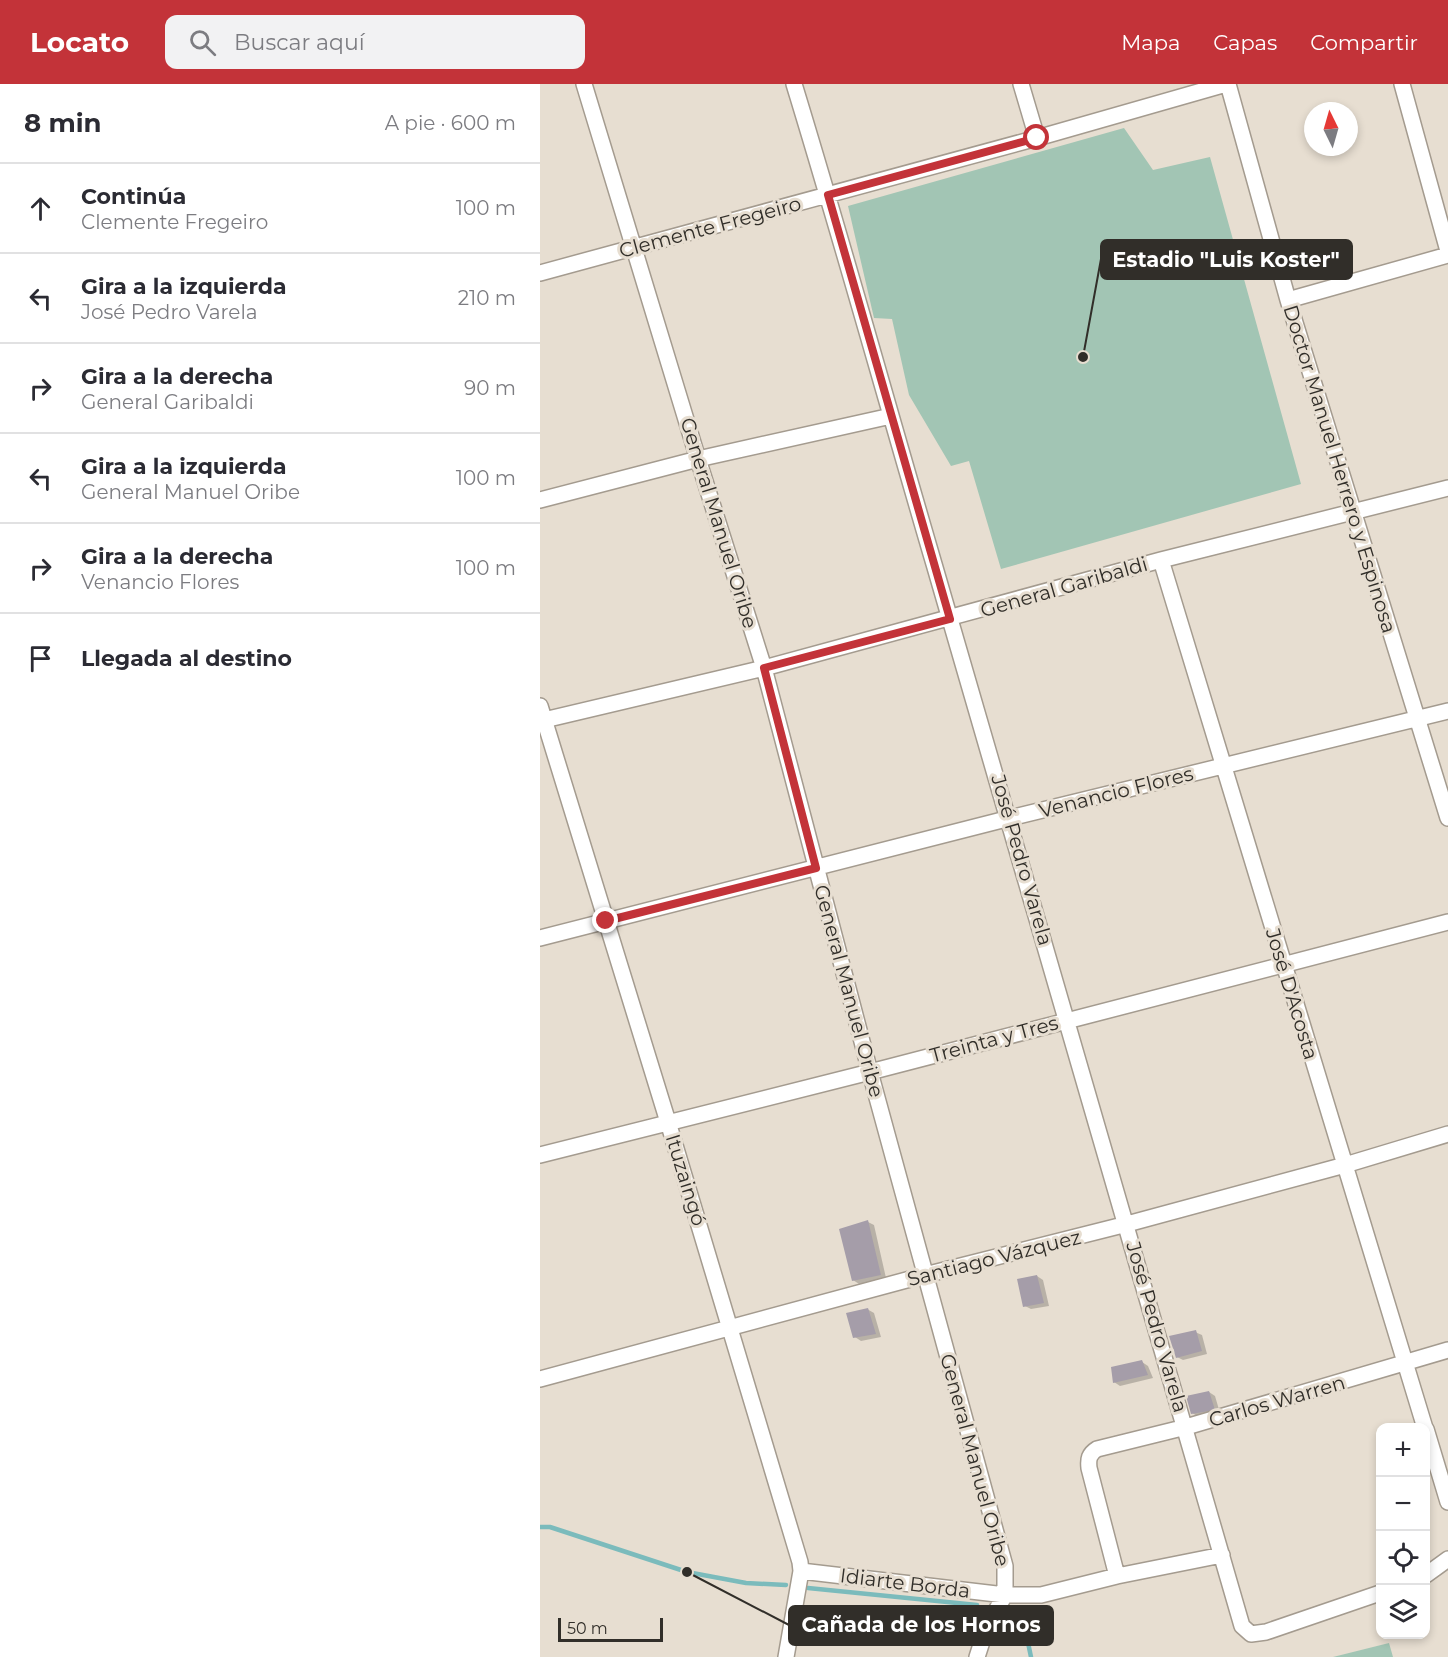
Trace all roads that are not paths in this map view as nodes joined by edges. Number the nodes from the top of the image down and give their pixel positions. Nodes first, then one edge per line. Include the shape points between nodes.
1 (584, 84) edge
2 (1021, 84) edge
3 (1227, 84) edge
4 (1402, 84) edge
5 (796, 85) edge
6 (1037, 138) junction
7 (828, 195) junction
8 (634, 248) junction
9 (1448, 253) edge
10 (540, 273) edge
11 (1288, 300) junction
12 (891, 416) junction
13 (698, 459) junction
14 (1448, 488) edge
15 (540, 500) edge
16 (1353, 511) junction
17 (1161, 560) junction
18 (950, 619) junction
19 (764, 668) junction
20 (1448, 711) edge
21 (541, 716) edge
22 (1416, 717) junction
23 (1223, 765) junction
24 (1010, 818) junction
25 (1448, 818) edge
26 (816, 868) junction
27 (606, 921) junction
28 (1448, 922) edge
29 (540, 938) edge
30 (1283, 964) junction
31 (1069, 1019) junction
32 (870, 1072) junction
33 (668, 1122) junction
34 (1448, 1134) edge
35 (540, 1155) edge
36 (1345, 1165) junction
37 (1127, 1224) junction
38 (925, 1275) junction
39 (730, 1327) junction
40 (1448, 1350) edge
41 (1405, 1363) junction
42 (540, 1380) edge
43 (1423, 1423) edge
44 (1186, 1427) junction
45 (1430, 1444) edge
46 (1448, 1502) edge
47 (1222, 1555) junction
48 (1448, 1559) edge
49 (801, 1571) junction
50 (1430, 1572) edge
51 (1117, 1576) junction
52 (1376, 1594) edge
53 (1005, 1595) junction
54 (786, 1657) edge
55 (977, 1657) edge

1 - 8 street, General Manuel Oribe
2 - 6 street
3 - 6 street, Clemente Fregeiro
3 - 11 street, Doctor Manuel Herrero y Espinosa
4 - 9 street
5 - 7 street, José Pedro Varela
6 - 7 street, Clemente Fregeiro
7 - 8 street, Clemente Fregeiro
7 - 12 street, José Pedro Varela
8 - 10 street, Clemente Fregeiro
8 - 13 street, General Manuel Oribe
9 - 11 street
11 - 16 street, Doctor Manuel Herrero y Espinosa
12 - 13 street
12 - 18 street, José Pedro Varela
13 - 15 street
13 - 19 street, General Manuel Oribe
14 - 16 street, General Garibaldi
16 - 17 street, General Garibaldi
16 - 22 street, Doctor Manuel Herrero y Espinosa
17 - 18 street, General Garibaldi
17 - 23 street, José D'Acosta
18 - 19 street, General Garibaldi
18 - 24 street, José Pedro Varela
19 - 21 street, General Garibaldi
19 - 26 street, General Manuel Oribe
20 - 22 street, Venancio Flores
21 - 27 street, Ituzaingó
22 - 23 street, Venancio Flores
22 - 25 street, Doctor Manuel Herrero y Espinosa
23 - 24 street, Venancio Flores
23 - 30 street, José D'Acosta
24 - 26 street, Venancio Flores
24 - 31 street, José Pedro Varela
26 - 27 street, Venancio Flores
26 - 32 street, General Manuel Oribe
27 - 29 street, Venancio Flores
27 - 33 street, Ituzaingó
28 - 30 street, Treinta y Tres
30 - 31 street, Treinta y Tres
30 - 36 street, José D'Acosta
31 - 32 street, Treinta y Tres
31 - 37 street, José Pedro Varela
32 - 33 street, Treinta y Tres
32 - 38 street, General Manuel Oribe
33 - 35 street, Treinta y Tres
33 - 39 street, Ituzaingó
34 - 36 street, Santiago Vázquez
36 - 37 street, Santiago Vázquez
36 - 41 street, José D'Acosta
37 - 38 street, Santiago Vázquez
37 - 44 street, José Pedro Varela
38 - 39 street, Santiago Vázquez
38 - 53 street, General Manuel Oribe via 1005,1566
39 - 42 street, Santiago Vázquez
39 - 49 street, Ituzaingó
40 - 41 street, Carlos Warren
41 - 43 street, José D'Acosta
41 - 44 street, Carlos Warren
44 - 47 street, José Pedro Varela
44 - 51 street, Carlos Warren via 1097,1449 1089,1456
45 - 46 street, José D'Acosta
47 - 51 street, Idiarte Borda
47 - 52 street, José Pedro Varela via 1242,1626 1251,1634
48 - 50 street
49 - 53 street, Idiarte Borda
49 - 54 street, Ituzaingó
51 - 53 street, Idiarte Borda via 1041,1595
53 - 55 street, General Manuel Oribe via 987,1626

